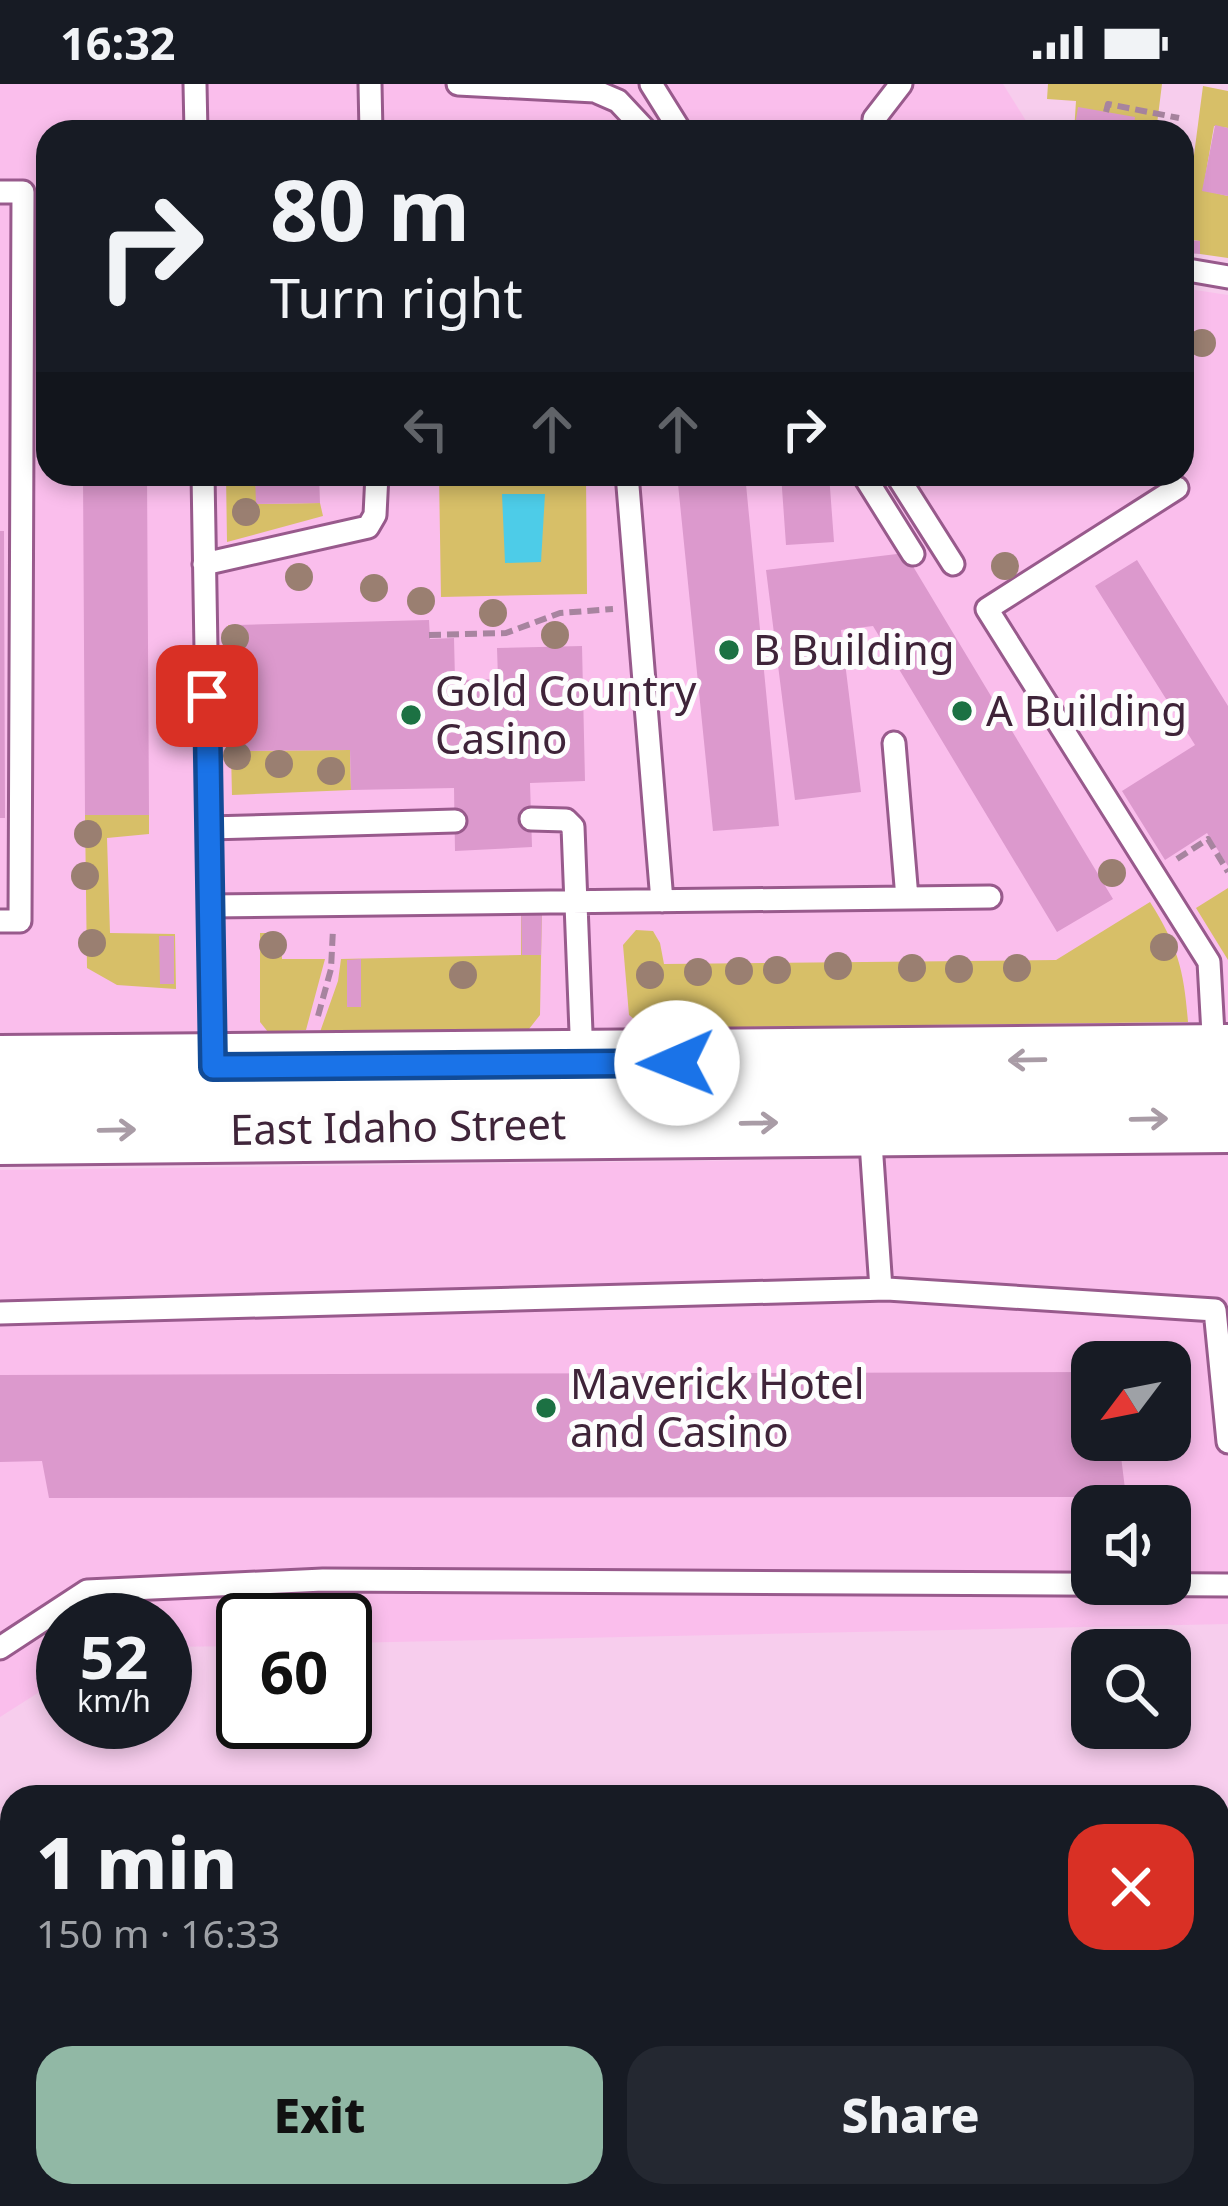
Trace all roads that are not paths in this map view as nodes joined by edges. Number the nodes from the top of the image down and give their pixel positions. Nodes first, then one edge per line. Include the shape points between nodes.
1 (195, 84) edge
2 (370, 84) edge
3 (458, 84) edge
4 (651, 84) edge
5 (901, 84) edge
6 (874, 119) dead end
7 (196, 120) edge
8 (371, 120) edge
9 (636, 120) edge
10 (674, 120) edge
11 (0, 192) edge
12 (1194, 271) edge
13 (1228, 277) edge
14 (203, 486) edge
15 (376, 486) edge
16 (628, 486) edge
17 (871, 486) edge
18 (903, 486) edge
19 (1177, 488) dead end
20 (914, 554) dead end
21 (204, 564) junction
22 (952, 564) dead end
23 (894, 743) dead end
24 (531, 819) dead end
25 (455, 821) dead end
26 (209, 828) junction
27 (991, 897) dead end
28 (908, 898) junction
29 (662, 901) junction
30 (579, 902) junction
31 (211, 906) junction
32 (0, 921) edge
33 (0, 1069) edge
34 (1220, 1088) edge
35 (583, 1094) junction
36 (214, 1098) junction
37 (870, 1122) junction
38 (0, 1131) edge
39 (881, 1289) junction
40 (0, 1312) edge
41 (1228, 1442) edge
42 (1228, 1585) edge
43 (0, 1648) edge

1 - 7 lane
2 - 8 lane
3 - 9 lane via 595,91
4 - 10 lane
5 - 6 lane
11 - 32 lane via 23,192 20,921
12 - 13 lane
14 - 21 lane
15 - 21 lane via 368,527
16 - 29 lane
17 - 20 lane
18 - 22 lane
19 - 34 lane via 987,609 1211,968
21 - 26 lane
23 - 28 lane
24 - 30 lane via 573,827
25 - 26 lane
26 - 31 lane
27 - 28 lane
28 - 29 lane
29 - 30 lane
30 - 31 lane
30 - 35 lane
31 - 36 lane
33 - 36 main road, East Idaho Street
34 -> 35 main road, East Idaho Street
37 -> 34 main road, East Idaho Street
35 - 36 main road, East Idaho Street
35 -> 37 main road, East Idaho Street
38 -> 36 main road, East Idaho Street
37 - 39 lane
39 - 40 lane
39 - 41 lane via 1215,1310
42 - 43 lane via 323,1580 87,1591

